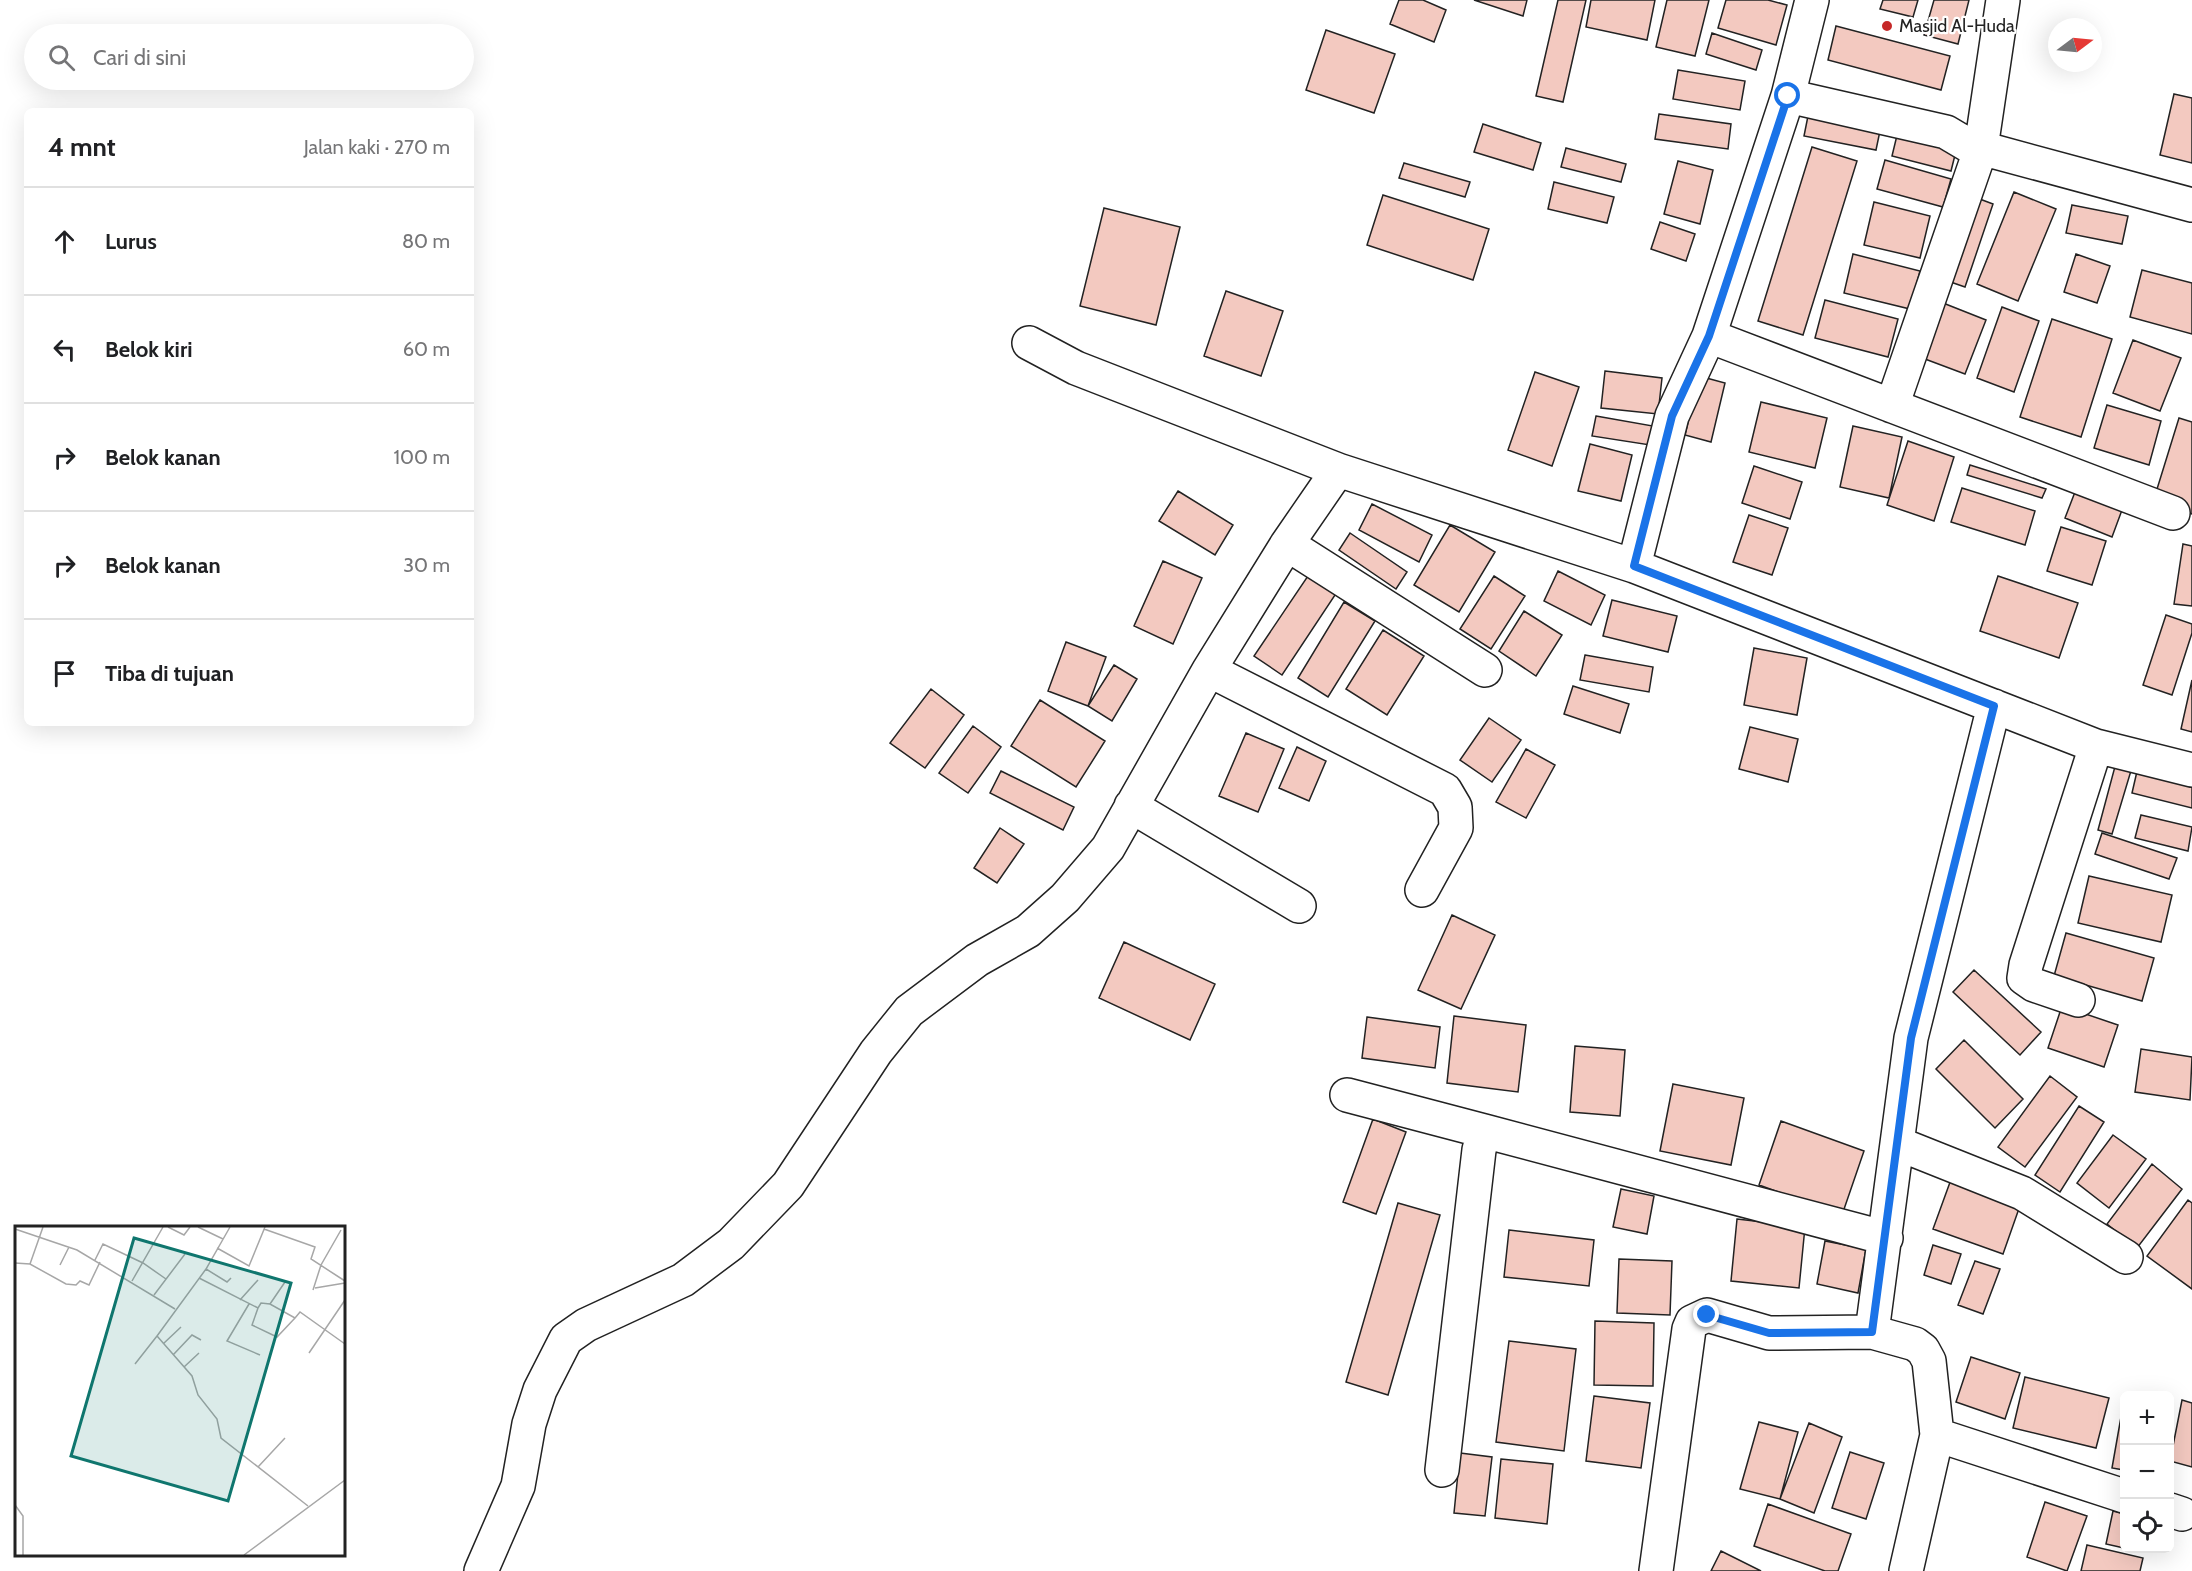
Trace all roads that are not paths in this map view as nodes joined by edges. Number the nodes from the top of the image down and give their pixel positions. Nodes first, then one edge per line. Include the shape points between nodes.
1 (1812, 0) edge
2 (2004, 0) edge
3 (1788, 96) junction
4 (1981, 147) junction
5 (2192, 205) edge
6 (1709, 336) junction
7 (1029, 343) dead end
8 (1893, 406) junction
9 (1338, 470) junction
10 (2173, 513) dead end
11 (1287, 544) junction
12 (1634, 566) junction
13 (1209, 670) junction
14 (1485, 670) dead end
15 (1994, 706) junction
16 (2096, 747) junction
17 (2192, 770) edge
18 (1131, 806) junction
19 (1422, 890) dead end
20 (1299, 906) dead end
21 (2078, 1000) dead end
22 (1347, 1095) dead end
23 (1484, 1131) junction
24 (1899, 1144) junction
25 (1886, 1238) junction
26 (2126, 1257) dead end
27 (1872, 1332) junction
28 (1937, 1436) junction
29 (1442, 1470) dead end
30 (2120, 1495) edge
31 (481, 1571) edge
32 (1656, 1571) edge
33 (1906, 1571) edge

1 - 3 street
2 - 4 street
3 - 4 street via 1946,132 1973,148
3 - 6 street
4 - 5 street
4 - 8 street
6 - 8 street
6 - 12 street via 1672,416
7 - 9 street via 1076,368
8 - 10 street
9 - 11 street
9 - 12 street
11 - 13 street
11 - 14 street
12 - 15 street
13 - 18 street
13 - 19 street via 1445,790 1455,807 1456,828
15 - 16 street
15 - 24 street via 1911,1038
16 - 17 street
16 - 21 street via 2024,978
18 - 20 street
18 - 31 street via 1108,848 1036,925 977,960 909,1011 876,1052 788,1185 731,1244 683,1280 586,1325 566,1339 540,1390 529,1424 518,1486
22 - 23 street
23 - 25 street
23 - 29 street
24 - 25 street
24 - 26 street via 2022,1193
25 - 27 street
27 - 28 street via 1923,1350 1929,1361
27 - 32 street via 1769,1333 1707,1315 1692,1322
28 - 30 street
28 - 33 street

